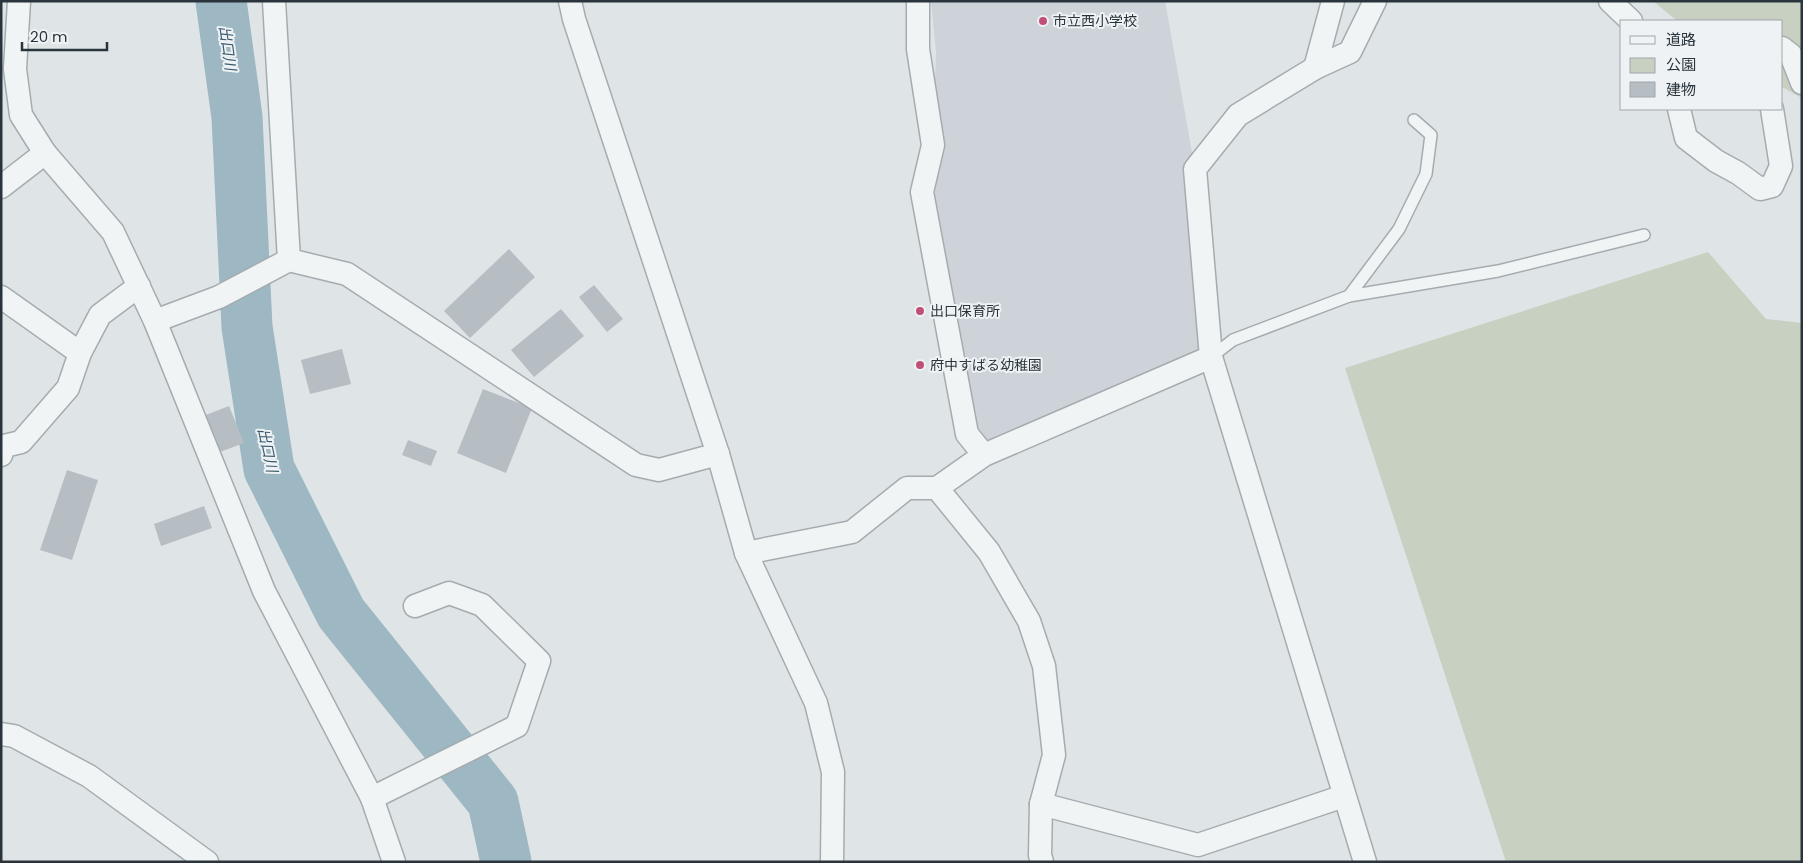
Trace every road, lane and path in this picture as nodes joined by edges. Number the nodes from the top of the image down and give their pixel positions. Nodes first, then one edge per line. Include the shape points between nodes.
1 (19, 1) edge
2 (274, 1) edge
3 (570, 1) edge
4 (918, 1) edge
5 (1332, 1) edge
6 (1375, 1) edge
7 (1610, 1) edge
8 (1630, 20) edge
9 (1783, 49) edge
10 (1315, 68) junction
11 (1802, 83) edge
12 (1679, 110) edge
13 (1772, 110) edge
14 (1414, 120) dead end
15 (46, 152) junction
16 (1, 187) edge
17 (1644, 235) dead end
18 (289, 260) junction
19 (139, 286) junction
20 (1349, 296) junction
21 (1, 297) edge
22 (155, 320) junction
23 (80, 353) junction
24 (1211, 357) junction
25 (718, 454) junction
26 (1, 455) edge
27 (984, 455) junction
28 (937, 488) junction
29 (746, 553) junction
30 (415, 606) dead end
31 (1, 734) edge
32 (1344, 796) junction
33 (372, 798) junction
34 (1041, 804) junction
35 (207, 862) edge
36 (394, 862) edge
37 (832, 862) edge
38 (1042, 862) edge
39 (1365, 862) edge

1 - 15 street via 15,69 21,115
2 - 18 street
3 - 25 street
4 - 27 street via 918,49 933,145 922,192 967,434
5 - 10 street
6 - 10 street via 1350,52
7 - 8 street
9 - 11 street via 1791,55
10 - 24 street via 1238,115 1195,169
12 - 13 street via 1686,138 1760,189 1772,186 1781,166
14 - 20 lane via 1431,135 1426,174 1399,229
15 - 16 street
15 - 19 street via 113,232
17 - 20 lane via 1498,271
18 - 22 street via 219,297
18 - 25 street via 347,274 636,466 659,470
19 - 22 street
19 - 23 street via 100,315
20 - 24 lane via 1233,340
21 - 23 street
22 - 33 street via 264,591
23 - 26 street via 68,388 21,442 4,446
24 - 27 street
24 - 32 street
25 - 29 street
27 - 28 street
28 - 29 street via 907,488 852,532
28 - 34 street via 989,552 1028,621 1044,666 1054,755
29 - 37 street via 816,703 833,772
30 - 33 street via 449,593 482,605 539,661 517,726
31 - 35 street via 14,736 89,776
32 - 34 street via 1198,845
32 - 39 street
33 - 36 street
34 - 38 street

